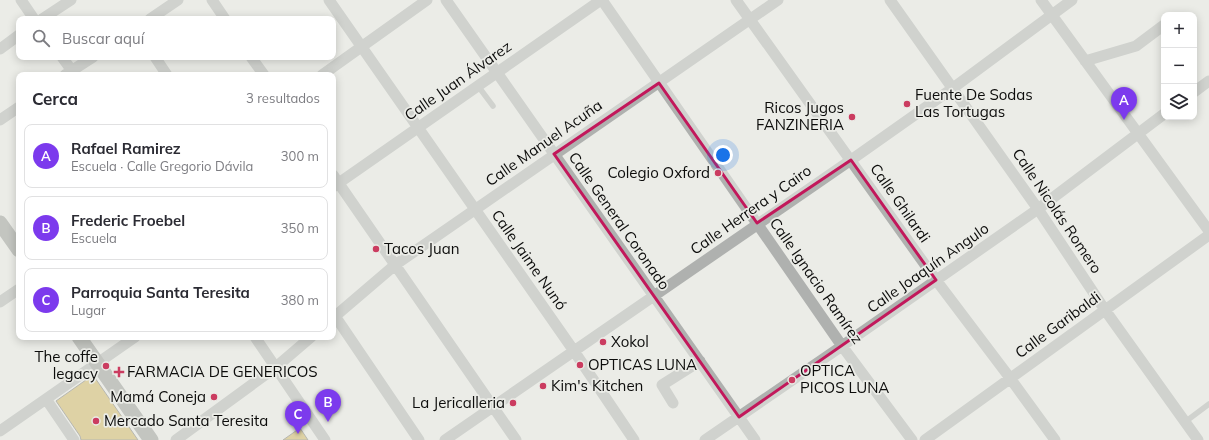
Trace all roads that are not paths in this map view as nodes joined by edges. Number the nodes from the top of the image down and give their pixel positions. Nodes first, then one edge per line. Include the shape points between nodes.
1 (21, 0) edge
2 (71, 0) edge
3 (178, 0) edge
4 (212, 0) edge
5 (329, 0) edge
6 (427, 0) edge
7 (446, 0) edge
8 (602, 0) edge
9 (736, 0) edge
10 (778, 0) edge
11 (890, 0) edge
12 (1041, 0) edge
13 (1072, 0) edge
14 (1051, 15) junction
15 (32, 16) edge
16 (47, 16) edge
17 (154, 16) edge
18 (223, 16) edge
19 (750, 19) junction
20 (1161, 27) edge
21 (16, 37) edge
22 (362, 46) junction
23 (0, 48) edge
24 (63, 60) edge
25 (88, 60) edge
26 (157, 60) edge
27 (253, 60) edge
28 (1085, 61) junction
29 (69, 72) edge
30 (73, 72) edge
31 (165, 72) edge
32 (262, 72) edge
33 (326, 72) edge
34 (497, 72) junction
35 (1209, 81) edge
36 (659, 83) junction
37 (478, 85) junction
38 (953, 88) junction
39 (1197, 90) edge
40 (493, 106) dead end
41 (16, 109) edge
42 (1161, 116) edge
43 (0, 120) edge
44 (418, 127) junction
45 (1138, 134) junction
46 (554, 154) junction
47 (851, 160) junction
48 (336, 180) edge
49 (336, 182) edge
50 (475, 209) junction
51 (1038, 209) junction
52 (0, 223) edge
53 (757, 224) junction
54 (1209, 231) edge
55 (1209, 235) edge
56 (16, 246) edge
57 (395, 265) junction
58 (936, 280) junction
59 (16, 291) edge
60 (654, 296) junction
61 (0, 302) edge
62 (1105, 310) junction
63 (336, 314) edge
64 (336, 319) edge
65 (82, 340) edge
66 (131, 340) edge
67 (257, 340) edge
68 (308, 340) edge
69 (842, 346) junction
70 (574, 351) junction
71 (700, 361) junction
72 (98, 364) junction
73 (276, 367) junction
74 (1010, 378) junction
75 (46, 399) junction
76 (673, 403) dead end
77 (1209, 404) edge
78 (493, 406) junction
79 (739, 417) junction
80 (1185, 422) junction
81 (0, 431) edge
82 (6, 440) edge
83 (74, 440) edge
84 (151, 440) edge
85 (176, 440) edge
86 (325, 440) edge
87 (419, 440) edge
88 (445, 440) edge
89 (516, 440) edge
90 (634, 440) edge
91 (705, 440) edge
92 (755, 440) edge
93 (912, 440) edge
94 (925, 440) edge
95 (1055, 440) edge
96 (1198, 440) edge

1 - 15 street
2 - 16 street
3 - 17 street
4 - 18 street
5 - 22 street, Calle Jaime Nunó
6 - 22 street
7 - 34 street, Calle General Coronado
8 - 34 street, Calle Juan Álvarez
8 - 36 street, Calle Ignacio Ramírez
9 - 19 street, Calle Ghilardi
10 - 19 street, Calle Manuel Acuña
11 - 38 street, Calle Nicolás Romero
12 - 14 street
13 - 14 street, Calle Herrera y Cairo
14 - 28 street
14 - 38 street, Calle Herrera y Cairo
19 - 36 street, Calle Manuel Acuña
19 - 47 street, Calle Ghilardi
20 - 28 street via 1136,46
21 - 23 street
22 - 33 street
22 - 44 street, Calle Jaime Nunó
24 - 29 street
25 - 30 street
26 - 31 street
27 - 32 street
28 - 45 street
34 - 37 street, Calle Juan Álvarez
34 - 46 street, Calle General Coronado
35 - 39 street
36 - 46 street, Calle Manuel Acuña
36 - 53 street, Calle Ignacio Ramírez
37 - 40 lane
37 - 44 street, Calle Juan Álvarez
38 - 47 street, Calle Herrera y Cairo
38 - 51 street, Calle Nicolás Romero
41 - 43 street
42 - 45 street, Calle Joaquín Angulo
44 - 48 street, Calle Juan Álvarez
44 - 50 street, Calle Jaime Nunó
45 - 51 street, Calle Joaquín Angulo
45 - 54 street
46 - 50 street, Calle Manuel Acuña
46 - 60 street, Calle General Coronado
47 - 53 street, Calle Herrera y Cairo
47 - 58 street, Calle Ghilardi
49 - 57 street
50 - 57 street, Calle Manuel Acuña
50 - 70 street, Calle Jaime Nunó
51 - 58 street, Calle Joaquín Angulo
51 - 62 street, Calle Nicolás Romero
52 - 56 street
53 - 60 street, Calle Herrera y Cairo
53 - 69 street, Calle Ignacio Ramírez
55 - 62 street, Calle Garibaldi
57 - 63 street, Calle Manuel Acuña
57 - 78 street
58 - 69 street, Calle Joaquín Angulo
58 - 74 street, Calle Ghilardi
59 - 61 street
60 - 70 street, Calle Herrera y Cairo
60 - 71 street, Calle General Coronado
62 - 74 street, Calle Garibaldi
62 - 80 street, Calle Nicolás Romero
64 - 87 street
65 - 72 street
66 - 72 street
67 - 73 street
68 - 73 street
69 - 79 street, Calle Joaquín Angulo
69 - 93 street, Calle Ignacio Ramírez
70 - 78 street, Calle Herrera y Cairo
70 - 90 street, Calle Jaime Nunó
71 - 76 street via 662,385
71 - 79 street, Calle General Coronado
72 - 75 street
72 - 84 street
73 - 85 street
73 - 86 street
74 - 94 street, Calle Garibaldi
74 - 95 street, Calle Ghilardi
75 - 81 street
75 - 83 street
77 - 80 lane
78 - 88 street, Calle Herrera y Cairo
78 - 89 street
79 - 91 street, Calle Joaquín Angulo
79 - 92 street, Calle General Coronado
80 - 96 street, Calle Nicolás Romero
81 - 82 street

